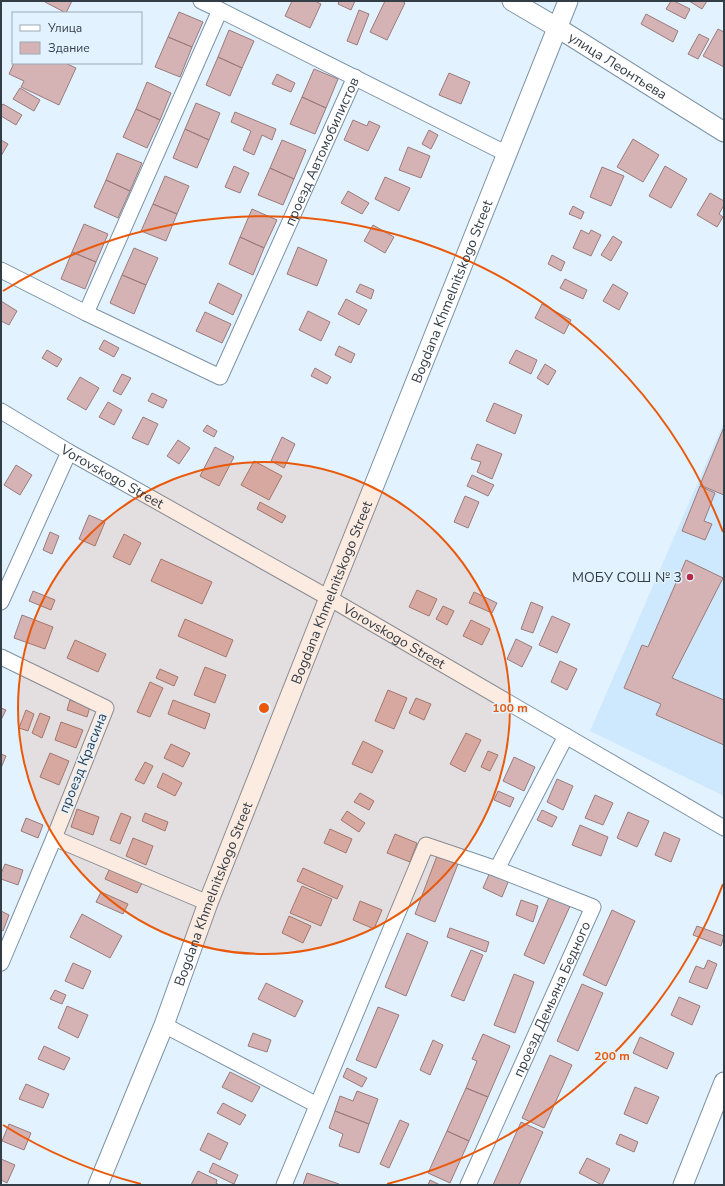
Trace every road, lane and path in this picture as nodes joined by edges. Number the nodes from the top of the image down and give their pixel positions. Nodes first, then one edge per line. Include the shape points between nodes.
1 (201, 1) edge
2 (512, 1) edge
3 (568, 1) edge
4 (220, 10) junction
5 (558, 28) junction
6 (355, 77) junction
7 (724, 132) edge
8 (507, 154) junction
9 (1, 270) edge
10 (86, 313) junction
11 (1, 411) edge
12 (69, 452) junction
13 (330, 598) junction
14 (1, 602) edge
15 (1, 656) edge
16 (566, 736) junction
17 (724, 828) edge
18 (54, 838) junction
19 (497, 869) junction
20 (208, 903) junction
21 (1, 963) edge
22 (164, 1025) junction
23 (724, 1082) edge
24 (317, 1105) junction
25 (98, 1185) edge
26 (284, 1185) edge
27 (468, 1185) edge
28 (683, 1185) edge

1 - 4 street, проезд Автомобилистов
2 - 5 street, улица Леонтьева
3 - 5 street, Bogdana Khmelnitskogo Street
4 - 6 street, проезд Автомобилистов
4 - 10 street
5 - 7 street, улица Леонтьева
5 - 8 street, Bogdana Khmelnitskogo Street
6 - 8 street
6 - 10 street, проезд Автомобилистов via 220,377
8 - 13 street, Bogdana Khmelnitskogo Street
9 - 10 street
11 - 12 street, Vorovskogo Street
12 - 13 street, Vorovskogo Street
12 - 14 street
13 - 16 street, Vorovskogo Street
13 - 20 street, Bogdana Khmelnitskogo Street
15 - 18 street, проезд Красина via 106,708
16 - 17 street, Vorovskogo Street
16 - 19 street
18 - 20 street
18 - 21 street, проезд Красина
19 - 24 street, проезд Демьяна Бедного via 426,844
19 - 27 street, проезд Демьяна Бедного via 593,907
20 - 22 street, Bogdana Khmelnitskogo Street
22 - 24 street
22 - 25 street, Bogdana Khmelnitskogo Street
23 - 28 street
24 - 26 street, проезд Демьяна Бедного

